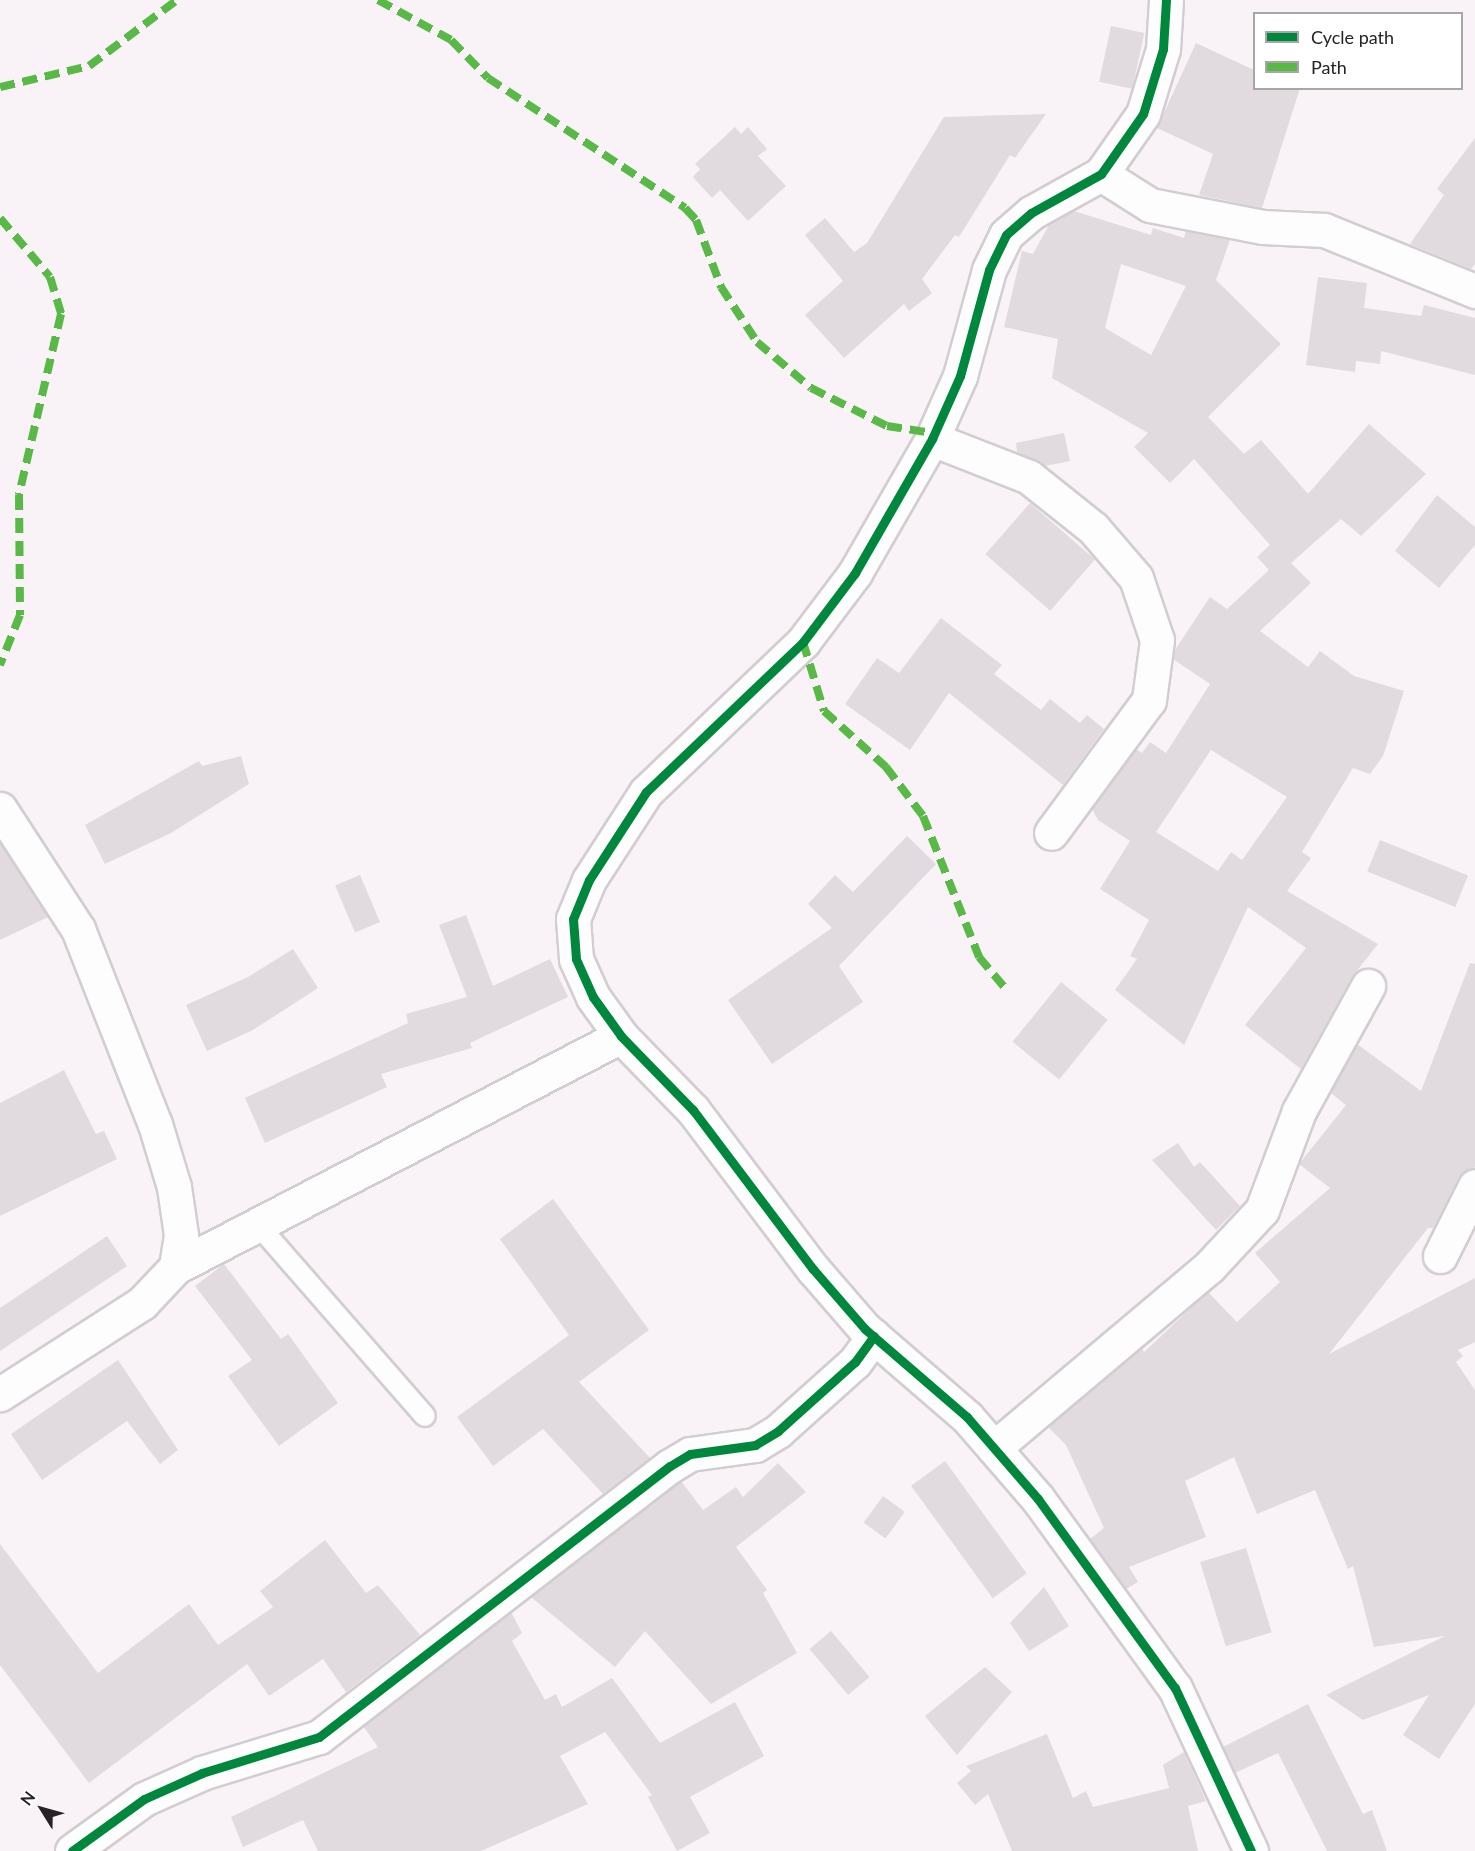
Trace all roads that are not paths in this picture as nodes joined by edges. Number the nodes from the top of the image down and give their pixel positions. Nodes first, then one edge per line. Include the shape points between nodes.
1 (1166, 0) edge
2 (1101, 174) junction
3 (1475, 291) edge
4 (932, 439) junction
5 (0, 809) edge
6 (1051, 833) dead end
7 (1368, 986) dead end
8 (621, 1036) junction
9 (1475, 1186) edge
10 (259, 1226) junction
11 (1440, 1256) dead end
12 (176, 1267) junction
13 (874, 1336) junction
14 (0, 1394) edge
15 (425, 1416) dead end
16 (994, 1448) junction
17 (72, 1851) edge
18 (1251, 1851) edge

1 - 2 street via 1163,49 1143,114
2 - 3 street via 1150,205 1263,227 1341,234
2 - 4 street via 1031,213 1006,236 989,270 960,376
4 - 6 street via 1029,477 1094,528 1136,578 1157,640 1149,700
4 - 8 street via 855,573 803,642 646,792 589,879 573,918 576,959 592,997
5 - 12 street via 78,929 154,1124 176,1199 181,1235
7 - 16 street via 1299,1111 1255,1219 1209,1267
8 - 10 street
8 - 13 street via 693,1110 813,1269
9 - 11 street
10 - 12 street
10 - 15 lane
12 - 14 street via 142,1303
13 - 16 street
13 - 17 street via 855,1362 778,1431 755,1445 690,1454 670,1466 319,1737 202,1773 144,1799
16 - 18 street via 1038,1499 1175,1688

